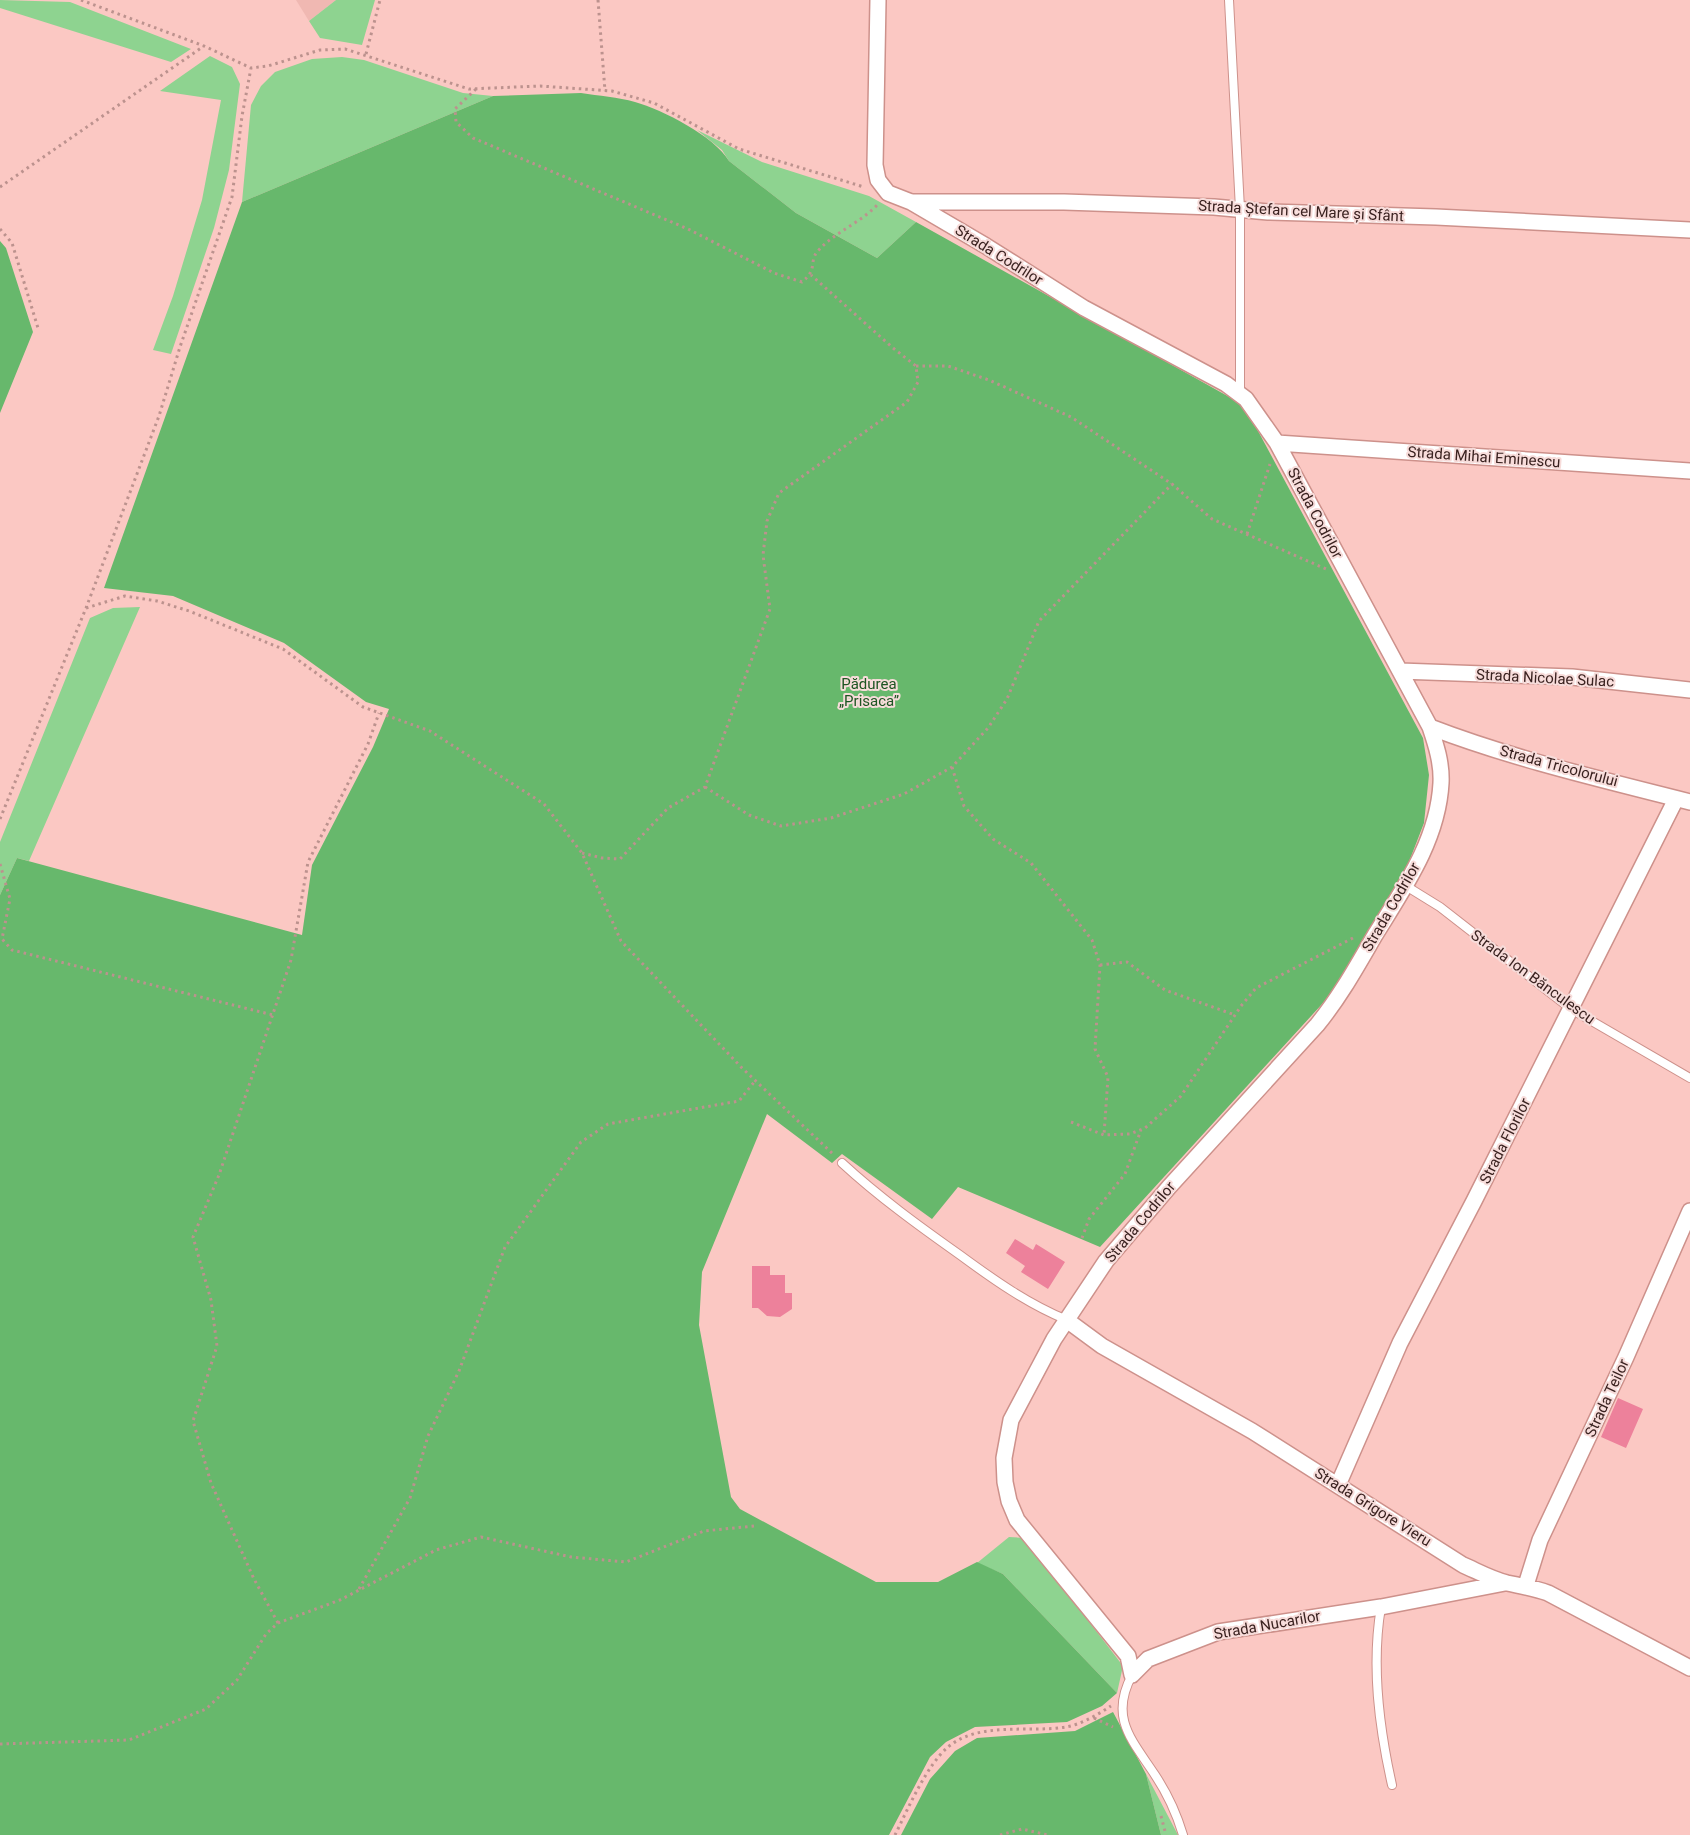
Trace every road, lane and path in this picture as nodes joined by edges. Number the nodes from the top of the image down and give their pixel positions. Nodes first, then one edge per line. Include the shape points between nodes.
1 (81, 0) edge
2 (380, 0) edge
3 (598, 0) edge
4 (878, 0) edge
5 (1229, 0) edge
6 (204, 46) junction
7 (366, 54) junction
8 (251, 68) junction
9 (476, 89) junction
10 (605, 91) junction
11 (0, 187) edge
12 (888, 193) junction
13 (911, 202) junction
14 (1240, 209) junction
15 (0, 229) edge
16 (1690, 230) edge
17 (811, 274) junction
18 (38, 328) dead end
19 (916, 366) junction
20 (1240, 394) junction
21 (1277, 443) junction
22 (1690, 471) edge
23 (1172, 484) junction
24 (1247, 534) junction
25 (1351, 580) junction
26 (86, 608) junction
27 (1400, 671) junction
28 (1690, 690) edge
29 (379, 713) junction
30 (1430, 727) junction
31 (952, 767) junction
32 (705, 787) junction
33 (1683, 800) edge
34 (0, 819) edge
35 (582, 853) junction
36 (0, 864) edge
37 (1406, 886) junction
38 (1359, 934) dead end
39 (1100, 965) junction
40 (1571, 1009) junction
41 (273, 1015) junction
42 (1235, 1015) junction
43 (1690, 1078) edge
44 (756, 1081) junction
45 (1071, 1122) dead end
46 (1141, 1130) junction
47 (1104, 1135) junction
48 (842, 1163) joint
49 (1690, 1211) edge
50 (1082, 1238) dead end
51 (1068, 1321) junction
52 (1338, 1485) junction
53 (754, 1526) dead end
54 (1506, 1583) junction
55 (1526, 1585) junction
56 (358, 1590) junction
57 (1381, 1607) junction
58 (278, 1623) junction
59 (1690, 1668) edge
60 (1132, 1674) junction
61 (1123, 1698) junction
62 (0, 1744) edge
63 (1392, 1785) dead end
64 (895, 1835) edge
65 (1000, 1835) edge
66 (1048, 1835) edge
67 (1183, 1835) edge

1 - 6 path
2 - 7 path
3 - 10 path
4 - 12 street via 875,165 878,180
5 - 14 lane
6 - 8 path
6 - 11 path
7 - 8 path via 345,49 320,50
7 - 9 path via 426,76
8 - 26 path via 232,197 180,347 160,416
9 - 10 path via 540,86
9 - 17 path via 455,109 456,122 473,138 688,229 774,273 802,282
10 - 12 path via 654,103 739,149
12 - 13 street, Strada Codrilor
12 - 17 path via 872,212 841,232 816,254
13 - 14 street, Strada Ștefan cel Mare și Sfânt via 1064,202
13 - 20 street, Strada Codrilor via 1084,308
14 - 16 street, Strada Ștefan cel Mare și Sfânt
14 - 20 lane
15 - 18 path via 12,243
17 - 19 path
19 - 23 path via 948,366 989,380 1071,417
19 - 32 path via 918,382 906,402 779,493 767,521 763,555 770,610
20 - 21 street, Strada Codrilor
21 - 22 street, Strada Mihai Eminescu
21 - 24 path
21 - 25 street, Strada Codrilor
23 - 24 path via 1212,519
23 - 31 path via 1039,622 1007,699 988,728
24 - 25 path
25 - 27 street, Strada Codrilor
26 - 29 path via 125,596 190,611 283,649 363,707
26 - 34 path
27 - 28 street, Strada Nicolae Sulac via 1572,677
27 - 30 street, Strada Codrilor
29 - 35 path via 430,731 544,804
29 - 41 path via 368,744 308,862 291,960
30 - 33 street, Strada Tricolorului via 1512,755
30 - 37 street, Strada Codrilor via 1440,763 1438,806 1428,838
31 - 32 path via 904,794 831,818 781,826 749,815
31 - 39 path via 964,806 994,839 1031,863 1092,940
32 - 35 path via 668,808 620,859
33 - 40 street, Strada Florilor
35 - 44 path via 621,941
36 - 41 path via 10,899 2,939 12,950
37 - 40 lane, Strada Ion Bănculescu via 1440,907
37 - 51 street, Strada Codrilor via 1336,1000 1317,1025 1106,1261
38 - 42 path via 1256,988
39 - 42 path via 1127,962 1165,990
39 - 47 path via 1095,1049 1108,1077
40 - 43 lane, Strada Ion Bănculescu
40 - 52 street, Strada Florilor via 1400,1344
41 - 58 path via 219,1175 193,1237 211,1300 217,1346 193,1420 211,1483 254,1579
42 - 46 path via 1181,1096
44 - 48 path
44 - 56 path via 739,1101 608,1124 581,1142 505,1247 459,1371 428,1436 410,1498
45 - 47 path
46 - 47 path
46 - 50 path via 1126,1174 1089,1219
48 - 51 lane via 913,1222 1014,1294
49 - 55 street, Strada Teilor via 1540,1540
51 - 52 street, Strada Grigore Vieru via 1102,1346 1252,1431
51 - 60 street, Strada Codrilor via 1054,1339 1011,1420 1004,1458 1005,1482 1017,1520 1128,1656
52 - 54 street, Strada Grigore Vieru via 1463,1565
53 - 56 path via 704,1531 626,1562 571,1557 481,1537 436,1550
54 - 55 street, Strada Grigore Vieru
54 - 57 street, Strada Nucarilor
55 - 59 street, Strada Grigore Vieru via 1548,1593
56 - 58 path
57 - 60 street, Strada Nucarilor via 1218,1632 1148,1659
57 - 63 lane via 1376,1664 1384,1751
58 - 62 path via 266,1634 237,1680 206,1709 129,1740
60 - 61 lane, Strada Nucarilor
61 - 64 path via 1094,1717 1067,1727 974,1733 948,1747 925,1777
61 - 67 lane, Strada Nucarilor via 1122,1718 1130,1739 1157,1778
65 - 66 path via 1022,1829

